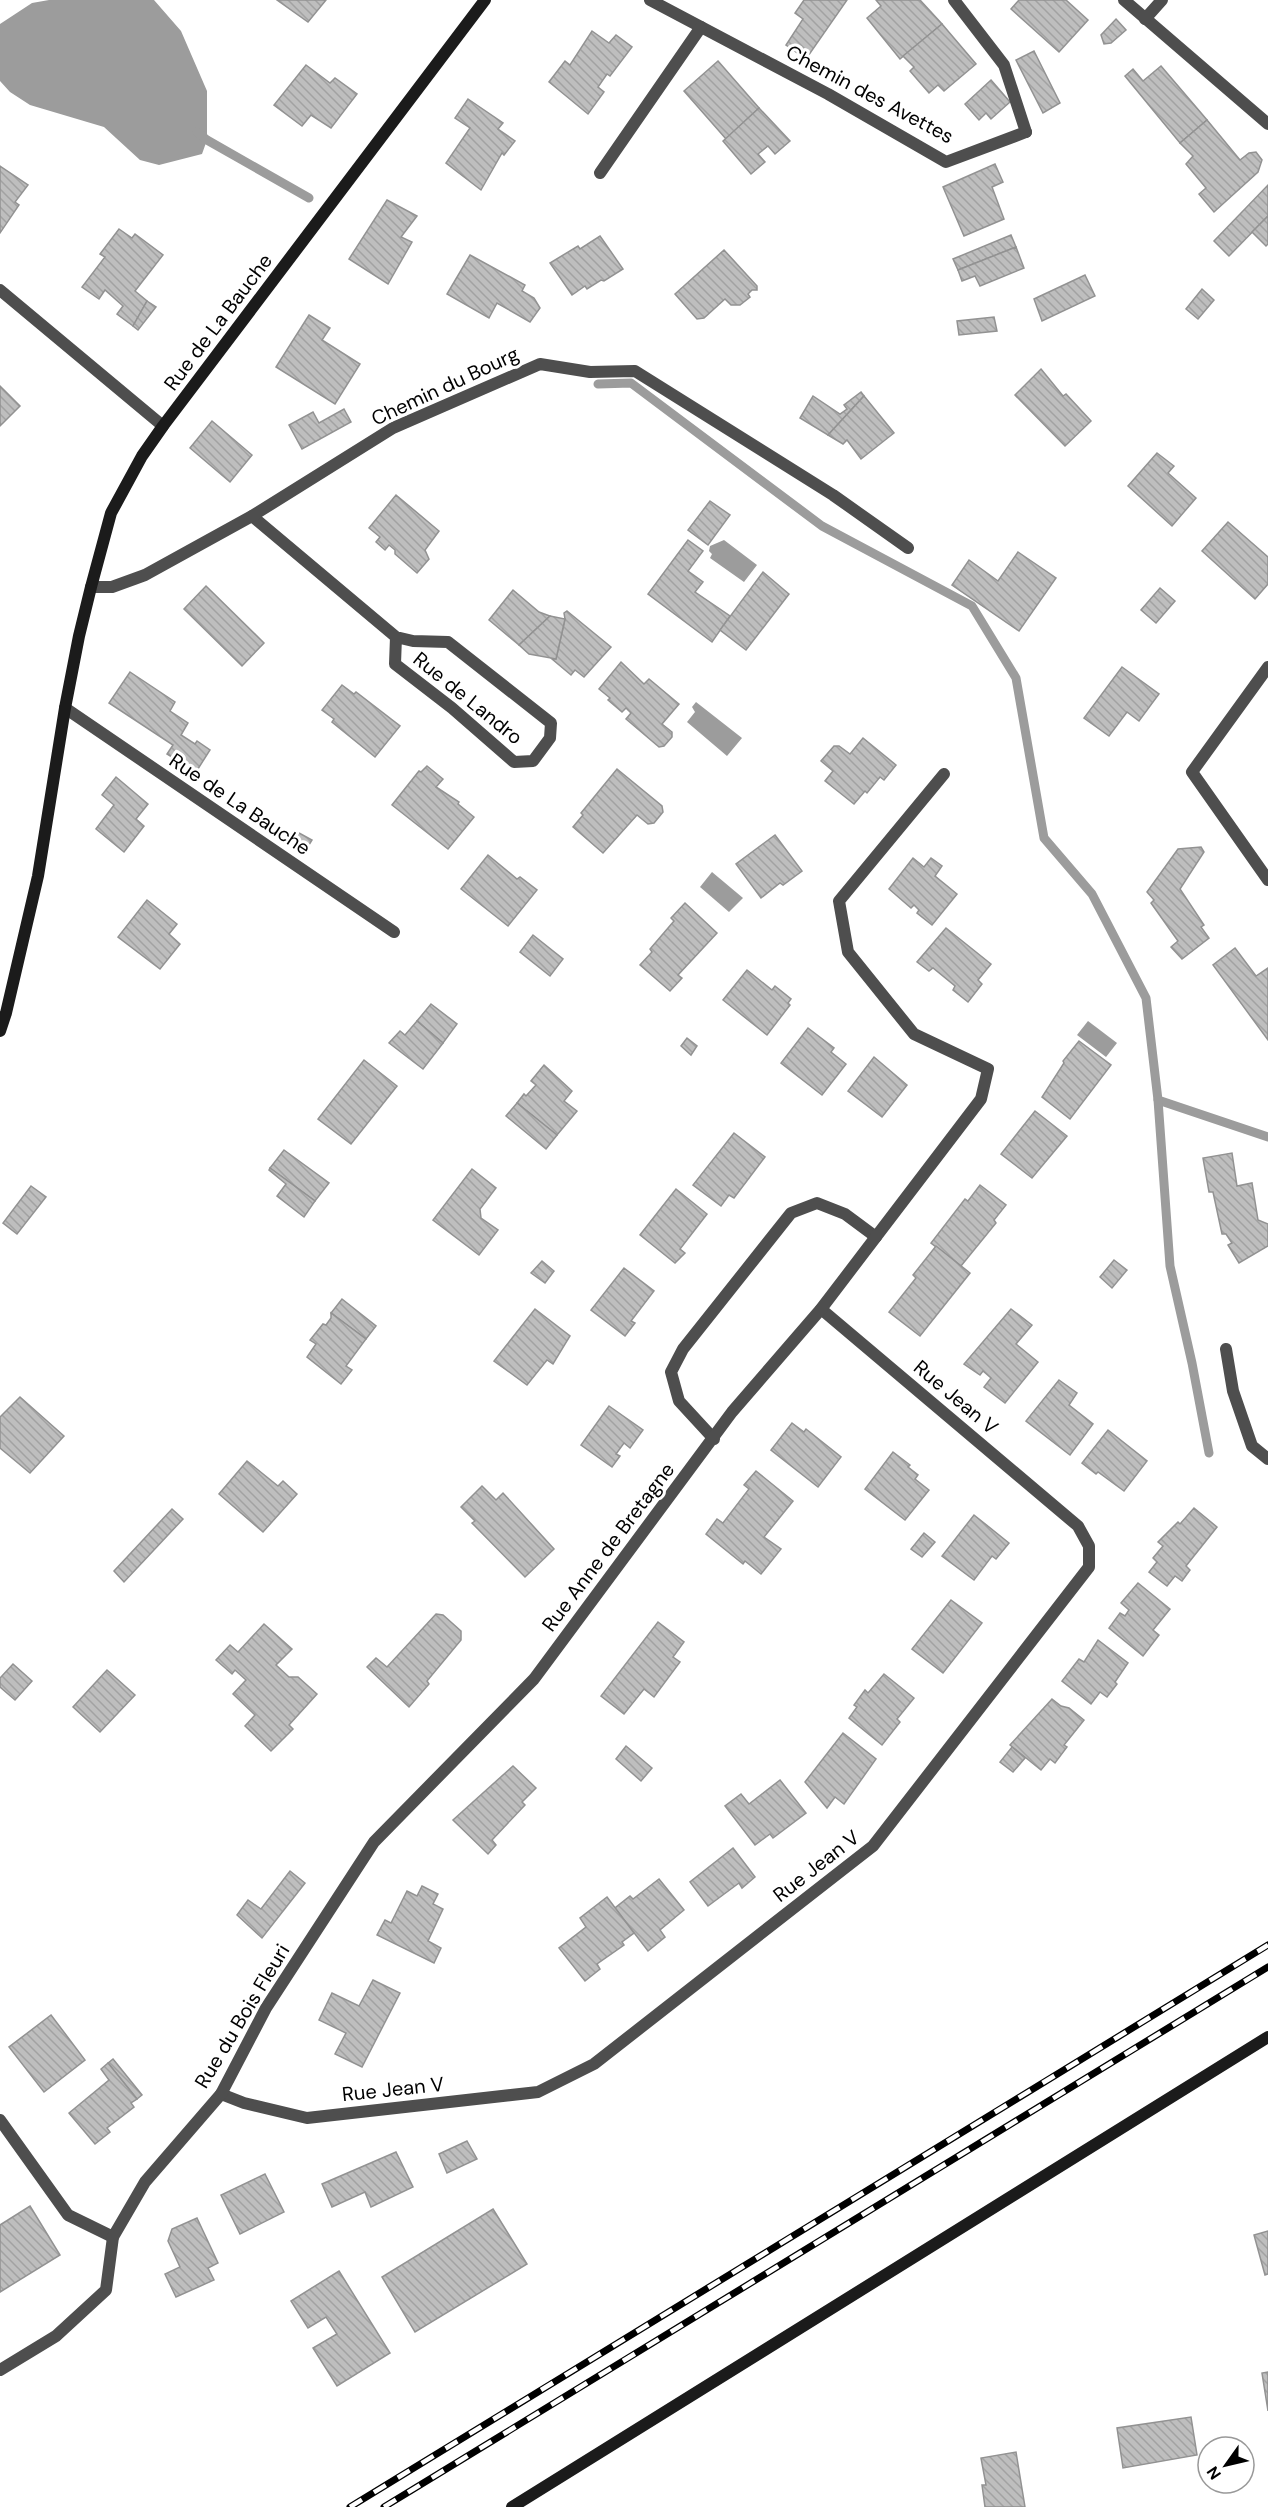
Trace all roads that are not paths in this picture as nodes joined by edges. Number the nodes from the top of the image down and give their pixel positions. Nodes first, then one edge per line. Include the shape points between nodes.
1 (485, 0) edge
2 (650, 0) edge
3 (954, 0) edge
4 (1124, 0) edge
5 (1162, 0) edge
6 (1145, 19) junction
7 (701, 27) junction
8 (1268, 124) edge
9 (600, 173) dead end
10 (0, 290) edge
11 (163, 426) junction
12 (252, 516) junction
13 (908, 548) dead end
14 (92, 587) junction
15 (396, 637) junction
16 (1268, 667) edge
17 (65, 708) junction
18 (944, 774) dead end
19 (1268, 880) edge
20 (394, 932) dead end
21 (0, 1031) edge
22 (876, 1237) junction
23 (821, 1310) junction
24 (1226, 1349) dead end
25 (714, 1439) junction
26 (1268, 1459) edge
27 (534, 1679) joint
28 (1268, 2037) edge
29 (221, 2094) junction
30 (0, 2120) edge
31 (113, 2237) junction
32 (0, 2370) edge
33 (512, 2507) edge

1 - 11 street, Rue de La Bauche
2 - 7 street, Chemin des Avettes
3 - 7 street, Chemin des Avettes via 1004,65 1026,132 946,162
4 - 6 street
5 - 6 street
6 - 8 street
7 - 9 street
10 - 11 street
11 - 14 street, Rue de La Bauche via 111,513
12 - 13 street, Chemin du Bourg via 393,428 540,364 590,372 635,371 832,495
12 - 14 street, Chemin du Bourg via 145,575 112,587
12 - 15 street, Rue de Landro
14 - 17 street, Rue de La Bauche
15 - 15 street, Rue de Landro via 395,664 514,762 533,761 550,738 551,723 448,642
16 - 19 street via 1192,772
17 - 20 street, Rue de La Bauche
17 - 21 street, Rue de La Bauche via 38,876
18 - 22 street, Rue Anne de Bretagne via 839,901 848,952 914,1034 988,1069 981,1099
22 - 23 street, Rue Anne de Bretagne
22 - 25 street via 845,1214 817,1203 791,1213 683,1349 671,1372 679,1401
23 - 25 street, Rue Anne de Bretagne via 732,1412
23 - 29 street, Rue Jean V via 1078,1526 1089,1546 1089,1568 873,1846 594,2064 538,2092 307,2118
24 - 26 street via 1233,1391 1252,1446
25 - 27 street, Rue Anne de Bretagne
27 - 29 street, Rue du Bois Fleuri via 374,1842 266,2008
28 - 33 street
29 - 31 street, Rue du Bois Fleuri via 145,2182
30 - 31 street via 68,2215
31 - 32 street, Rue du Bois Fleuri via 106,2290 56,2336

